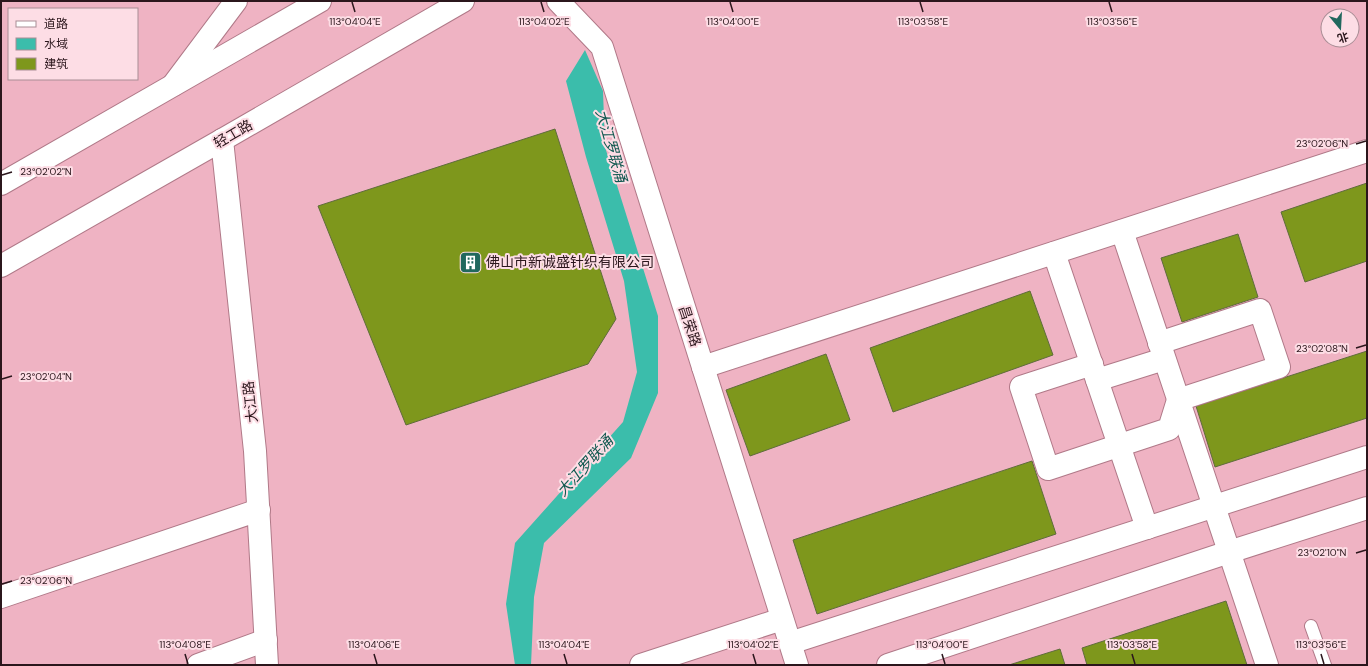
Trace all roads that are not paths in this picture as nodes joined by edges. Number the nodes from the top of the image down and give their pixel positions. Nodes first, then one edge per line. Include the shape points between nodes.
1 (236, 1) edge
2 (320, 1) edge
3 (463, 1) edge
4 (558, 1) edge
5 (173, 85) junction
6 (222, 140) junction
7 (1367, 151) edge
8 (1, 184) edge
9 (1122, 231) junction
10 (1054, 253) junction
11 (1, 266) edge
12 (1162, 351) junction
13 (703, 367) junction
14 (1094, 372) junction
15 (1178, 400) junction
16 (1119, 446) junction
17 (1367, 457) edge
18 (1214, 506) junction
19 (1367, 508) edge
20 (259, 510) junction
21 (1147, 528) junction
22 (1229, 552) junction
23 (1, 597) edge
24 (782, 619) junction
25 (1312, 626) dead end
26 (266, 640) junction
27 (790, 643) junction
28 (198, 665) edge
29 (267, 665) edge
30 (641, 665) edge
31 (797, 665) edge
32 (888, 665) edge
33 (1266, 665) edge
34 (1325, 665) edge

1 - 5 street
2 - 5 street
3 - 6 street, 轻工路
4 - 13 street, 昌荣路 via 602,46
5 - 8 street
6 - 11 street, 轻工路
6 - 20 street, 大江路 via 256,451
7 - 9 street
9 - 10 street
9 - 12 street
10 - 13 street
10 - 14 street
12 - 14 street
12 - 15 street
12 - 15 street via 1260,310 1278,367
13 - 24 street, 昌荣路
14 - 16 street
14 - 16 street via 1021,387 1048,468
15 - 16 street via 1169,429
15 - 18 street
16 - 21 street
17 - 18 street
18 - 21 street
18 - 22 street
19 - 22 street
20 - 23 street
20 - 26 street, 大江路
21 - 27 street
22 - 32 street
22 - 33 street
24 - 27 street, 昌荣路
24 - 30 street
25 - 34 lane
26 - 28 street
26 - 29 street, 大江路
27 - 31 street, 昌荣路

